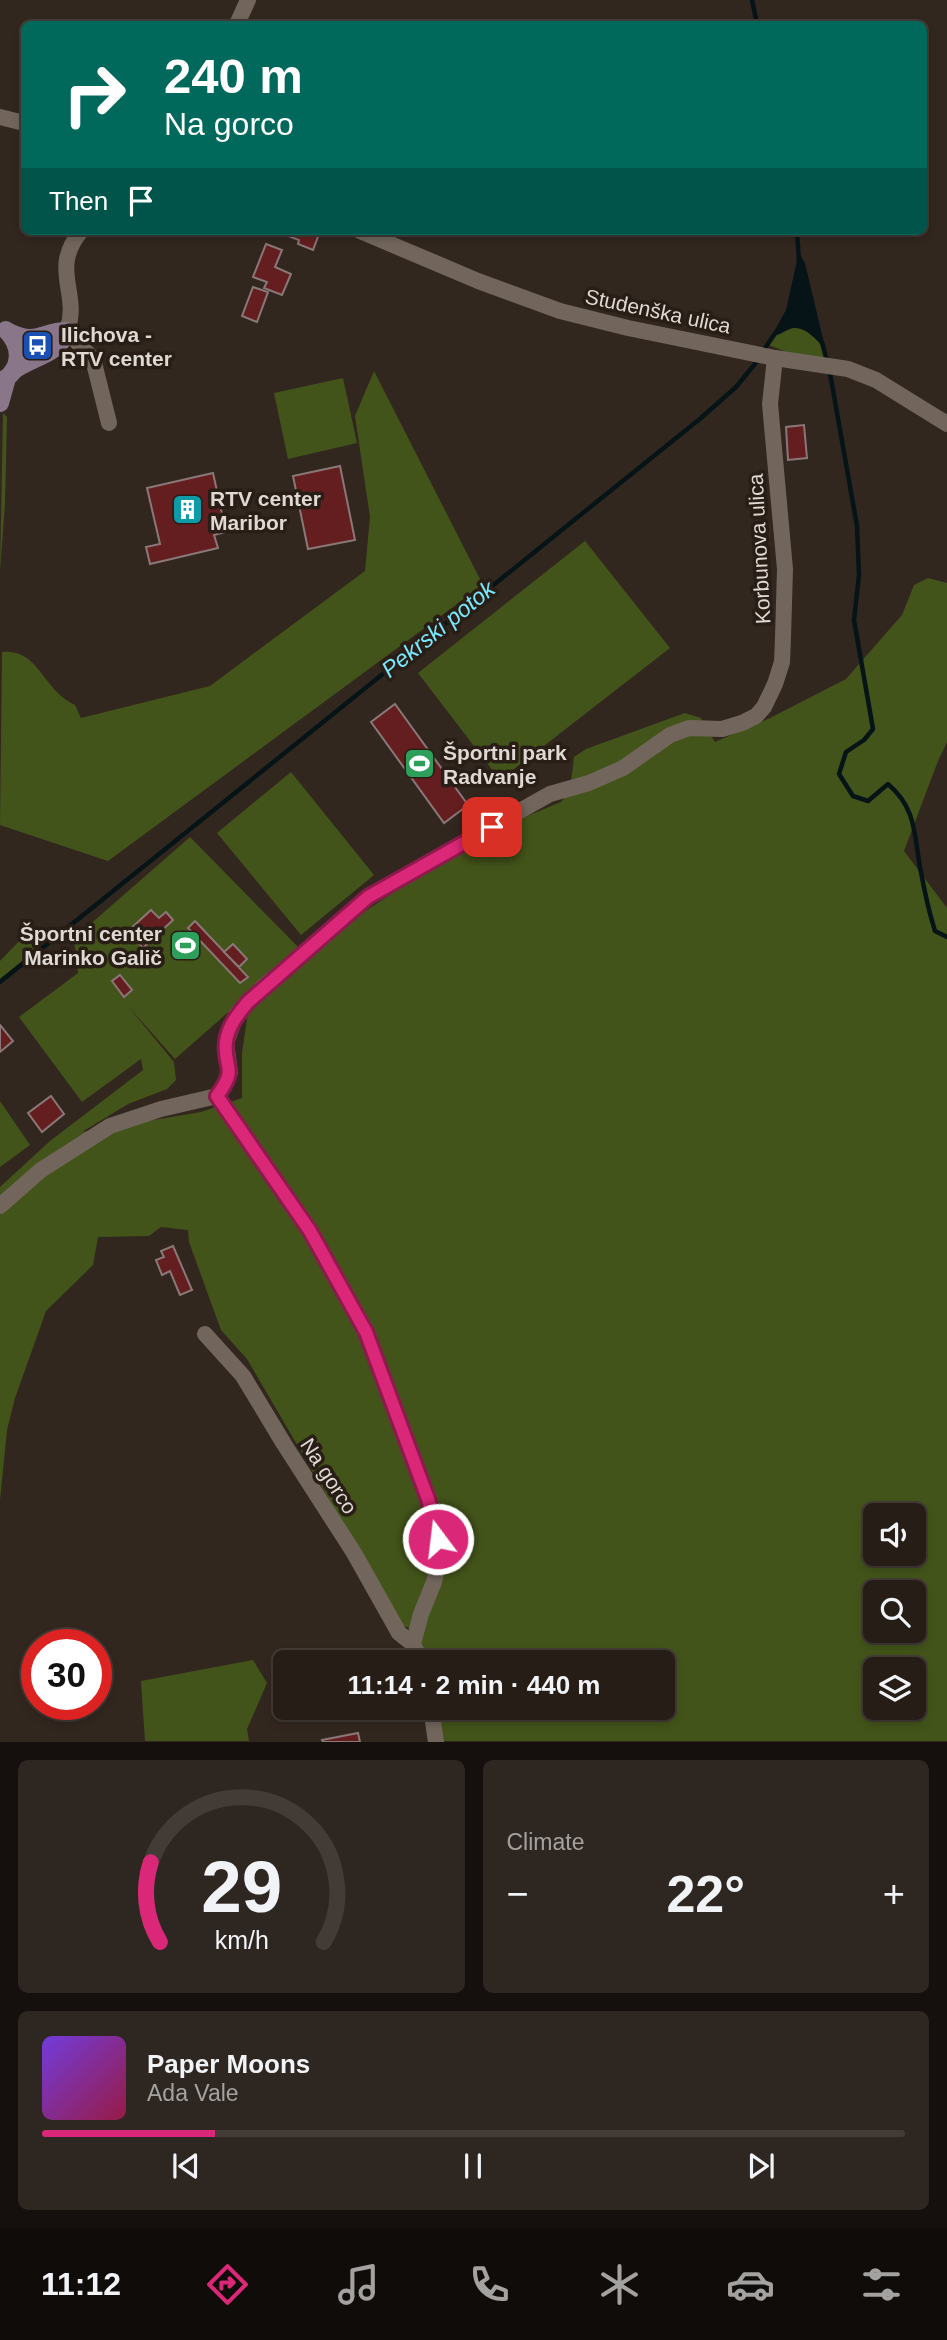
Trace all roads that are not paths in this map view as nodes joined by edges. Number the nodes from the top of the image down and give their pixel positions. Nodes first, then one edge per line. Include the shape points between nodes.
1 (248, 0) edge
2 (238, 21) edge
3 (0, 117) edge
4 (21, 123) edge
5 (78, 235) edge
6 (370, 235) edge
7 (3, 327) edge
8 (67, 331) junction
9 (772, 357) junction
10 (7, 377) edge
11 (0, 403) edge
12 (109, 423) dead end
13 (947, 424) edge
14 (217, 1096) junction
15 (0, 1206) edge
16 (205, 1334) dead end
17 (413, 1644) junction
18 (416, 1650) edge
19 (432, 1720) edge
20 (436, 1741) edge

1 - 2 street
3 - 4 street
5 - 8 street via 66,264 72,310
6 - 9 street, Studenška ulica via 560,311
7 - 8 street via 30,339
7 - 10 street via 18,351
8 - 10 street via 63,343
8 - 12 street via 93,359
9 - 13 street, Studenška ulica via 838,367 876,380
9 - 14 street, Korbunova ulica via 770,404 785,569 782,662 770,696 756,716 722,729 689,728 670,735 623,768 550,794 368,897 236,1015 226,1043 230,1072
10 - 11 street
14 - 15 street via 110,1126 41,1170
14 - 17 street via 310,1231 366,1332 428,1499 439,1561
16 - 17 street, Na gorco via 243,1376 400,1633
17 - 18 street, Na gorco
19 - 20 street

